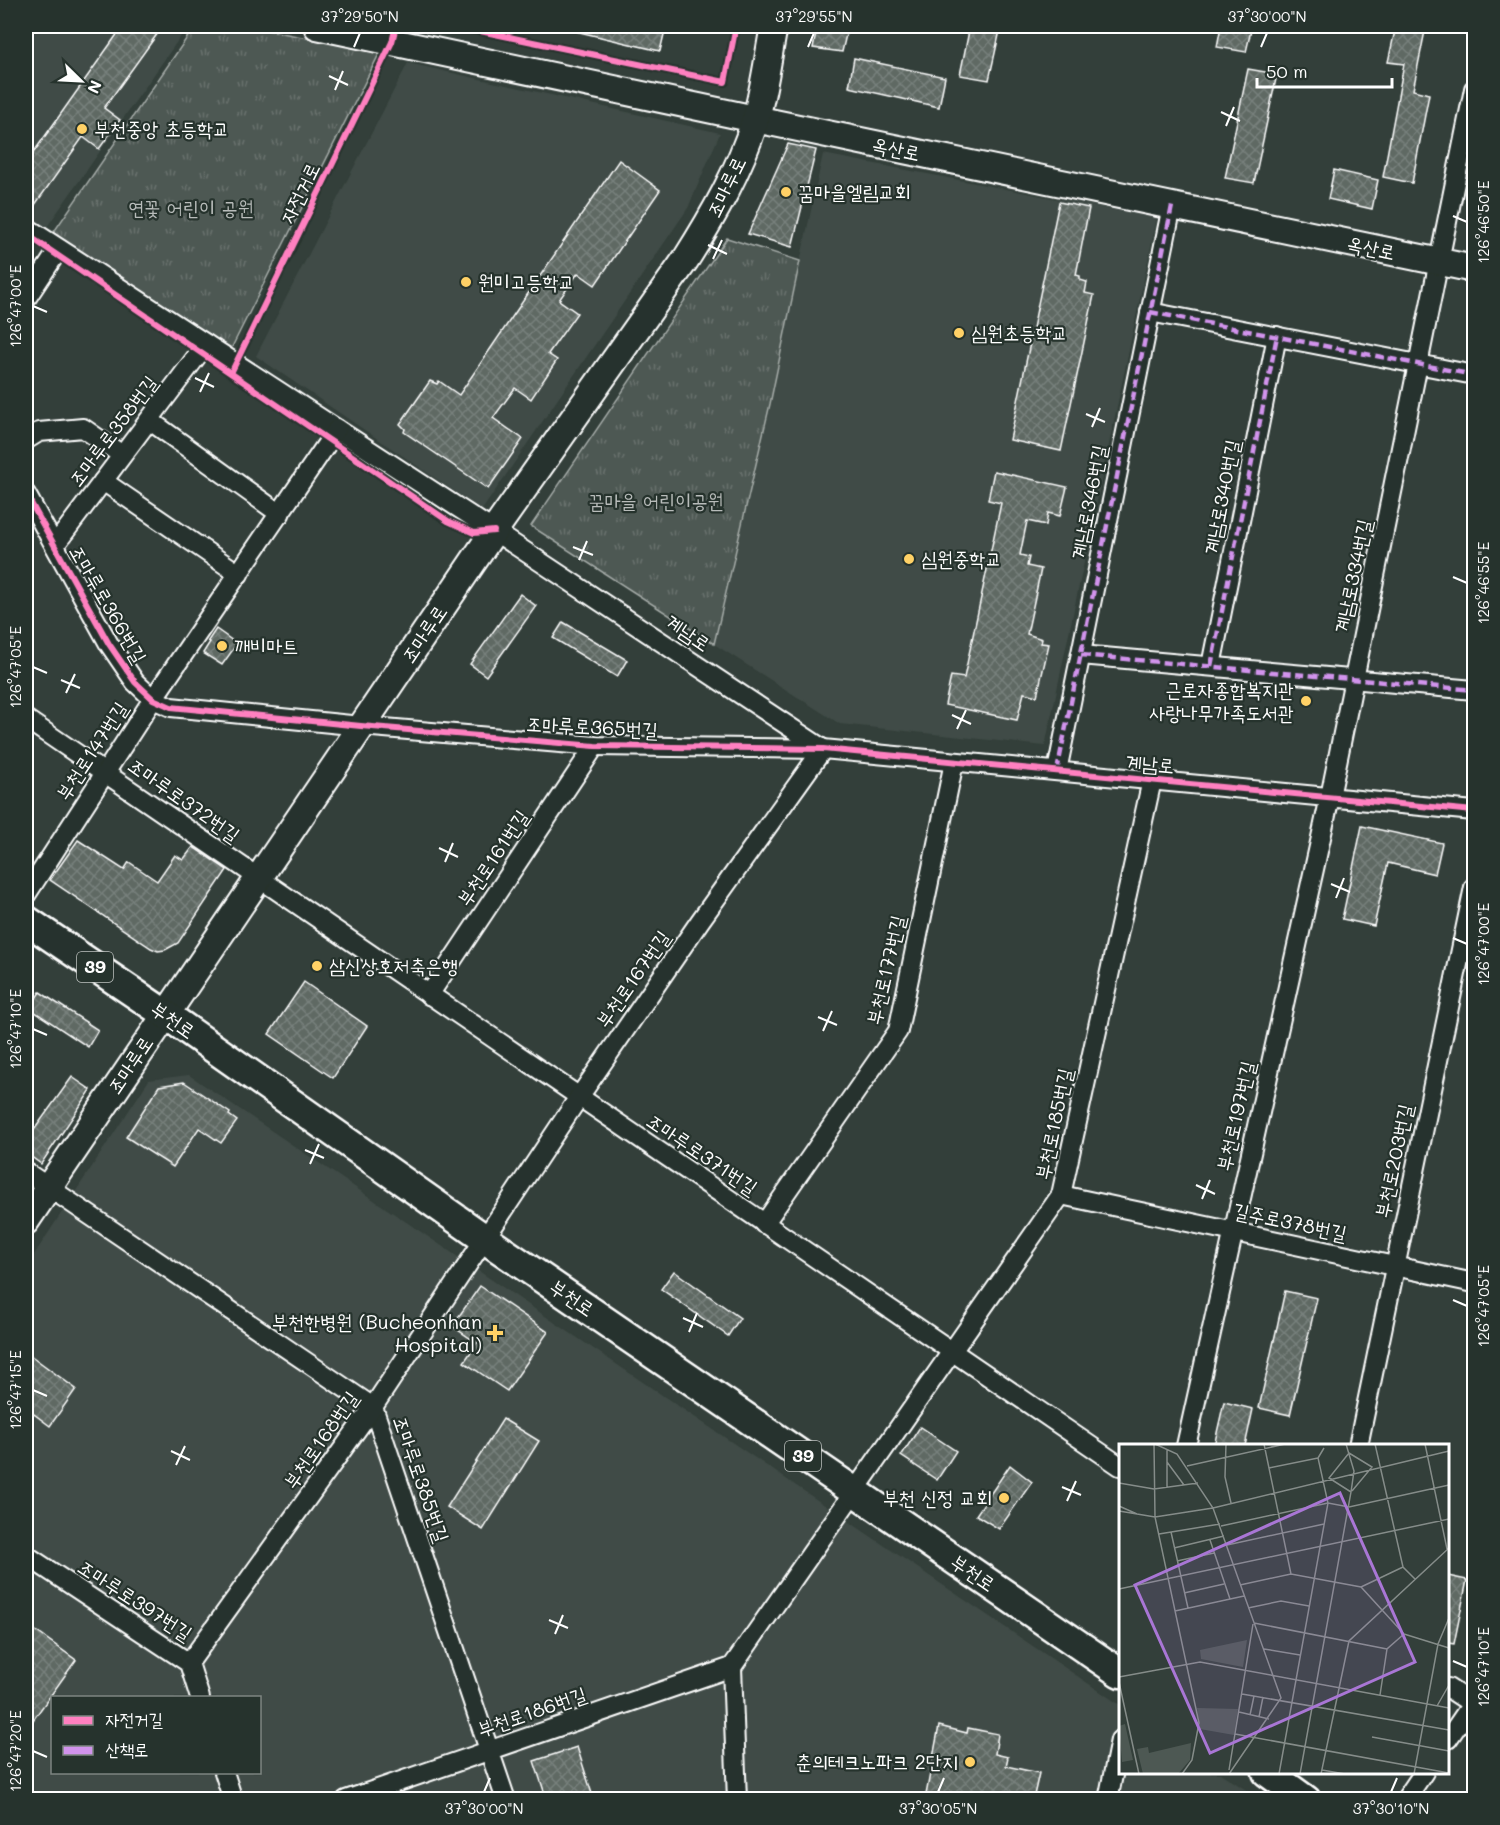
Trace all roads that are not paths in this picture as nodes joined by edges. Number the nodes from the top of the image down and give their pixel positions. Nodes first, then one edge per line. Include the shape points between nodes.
1 (317, 26) edge
2 (774, 26) edge
3 (1474, 89) edge
4 (755, 119) junction
5 (1172, 206) junction
6 (26, 227) edge
7 (59, 249) junction
8 (1440, 262) junction
9 (1474, 269) edge
10 (26, 299) edge
11 (1150, 312) junction
12 (1277, 336) junction
13 (206, 344) junction
14 (1420, 364) junction
15 (1474, 375) edge
16 (149, 420) junction
17 (337, 429) junction
18 (26, 440) edge
19 (122, 455) junction
20 (103, 481) junction
21 (26, 494) edge
22 (280, 513) junction
23 (494, 531) junction
24 (55, 545) junction
25 (238, 574) junction
26 (1081, 655) junction
27 (1211, 666) junction
28 (1355, 679) junction
29 (1474, 690) edge
30 (153, 699) junction
31 (26, 718) edge
32 (361, 726) junction
33 (595, 746) junction
34 (823, 749) junction
35 (954, 762) junction
36 (1057, 771) junction
37 (105, 773) junction
38 (1152, 780) junction
39 (1330, 797) junction
40 (1474, 811) edge
41 (257, 878) junction
42 (1474, 886) edge
43 (26, 895) edge
44 (26, 920) edge
45 (429, 995) junction
46 (165, 1014) junction
47 (579, 1097) junction
48 (26, 1172) edge
49 (47, 1188) junction
50 (1061, 1195) junction
51 (26, 1221) edge
52 (764, 1224) junction
53 (1233, 1233) junction
54 (485, 1239) junction
55 (1395, 1267) junction
56 (1474, 1283) edge
57 (952, 1352) junction
58 (373, 1407) junction
59 (1186, 1444) edge
60 (1358, 1444) edge
61 (1119, 1466) edge
62 (854, 1491) junction
63 (26, 1555) edge
64 (189, 1663) junction
65 (732, 1668) junction
66 (1119, 1672) edge
67 (1449, 1688) edge
68 (199, 1696) edge
69 (1474, 1700) edge
70 (1449, 1738) edge
71 (1119, 1745) edge
72 (490, 1750) junction
73 (224, 1774) edge
74 (1268, 1774) edge
75 (1423, 1774) edge
76 (233, 1800) edge
77 (346, 1800) edge
78 (506, 1800) edge
79 (737, 1800) edge
80 (1108, 1800) edge
81 (1306, 1800) edge
82 (1405, 1800) edge

1 - 4 street, 옥산로
2 - 4 street, 조마루로
3 - 8 street, 계남로334번길
4 - 5 street, 옥산로
4 - 23 street, 조마루로 via 732,179 686,259
5 - 8 street, 옥산로
5 - 11 street, 계남로346번길
6 - 7 street, 계남로
7 - 10 street
7 - 13 street, 계남로
8 - 9 street, 옥산로
8 - 14 street, 계남로334번길
11 - 12 street
11 - 26 street, 계남로346번길
12 - 14 street
12 - 27 street, 계남로340번길
13 - 16 street, 조마루로358번길
13 - 17 street, 계남로
14 - 15 street
14 - 28 street, 계남로334번길
16 - 19 street, 조마루로358번길
16 - 22 street
17 - 22 street, 부천로147번길
17 - 23 street, 계남로
18 - 19 street via 39,432 83,428
19 - 20 street, 조마루로358번길
20 - 24 street, 조마루로358번길
20 - 25 street
21 - 24 street, 조마루로366번길
22 - 25 street, 부천로147번길
23 - 32 street, 조마루로
23 - 34 street, 계남로
24 - 30 street, 조마루로366번길 via 109,644 135,682
25 - 30 street, 부천로147번길
26 - 27 street
26 - 36 street, 계남로346번길
27 - 28 street
28 - 29 street
28 - 39 street, 계남로334번길
30 - 32 street, 조마루로366번길 via 171,707
30 - 37 street, 부천로147번길
31 - 37 street, 조마루로372번길
32 - 33 street, 조마루로365번길
32 - 41 street, 조마루로
33 - 34 street, 조마루로365번길
33 - 45 street, 부천로161번길
34 - 35 street, 계남로
34 - 47 street, 부천로167번길
35 - 36 street, 계남로
35 - 52 street, 부천로177번길 via 898,1031
36 - 38 street, 계남로
37 - 41 street, 조마루로372번길
37 - 43 street, 부천로147번길
38 - 39 street, 계남로
38 - 50 street, 부천로185번길
39 - 40 street, 계남로
39 - 53 street, 부천로197번길
41 - 45 street, 조마루로371번길
41 - 46 street, 조마루로
42 - 55 street, 부천로203번길
44 - 46 main road, 부천로 / 39
45 - 47 street, 조마루로371번길
46 - 49 street, 조마루로
46 - 54 main road, 부천로 / 39
47 - 52 street, 조마루로371번길
47 - 54 street, 부천로167번길
48 - 49 street, 조마루로385번길
49 - 51 street, 조마루로
49 - 58 street, 조마루로385번길
50 - 53 street, 길주로378번길
50 - 57 street, 부천로185번길
52 - 57 street, 조마루로371번길
53 - 55 street, 길주로378번길
53 - 59 street, 부천로197번길
54 - 58 street, 부천로168번길
54 - 62 main road, 부천로 / 39
55 - 56 street, 길주로378번길
55 - 60 street, 부천로203번길
57 - 61 street, 조마루로371번길
57 - 62 street, 부천로185번길
58 - 64 street, 부천로168번길
58 - 72 street, 조마루로385번길
62 - 65 street
62 - 66 main road, 부천로 / 39
63 - 64 street, 조마루로397번길
64 - 68 street, 조마루로397번길
65 - 72 street, 부천로186번길
65 - 79 street
67 - 69 street
69 - 70 street
71 - 80 street
72 - 77 street, 부천로186번길
72 - 78 street, 조마루로385번길
73 - 76 street
74 - 81 main road
75 - 82 street

